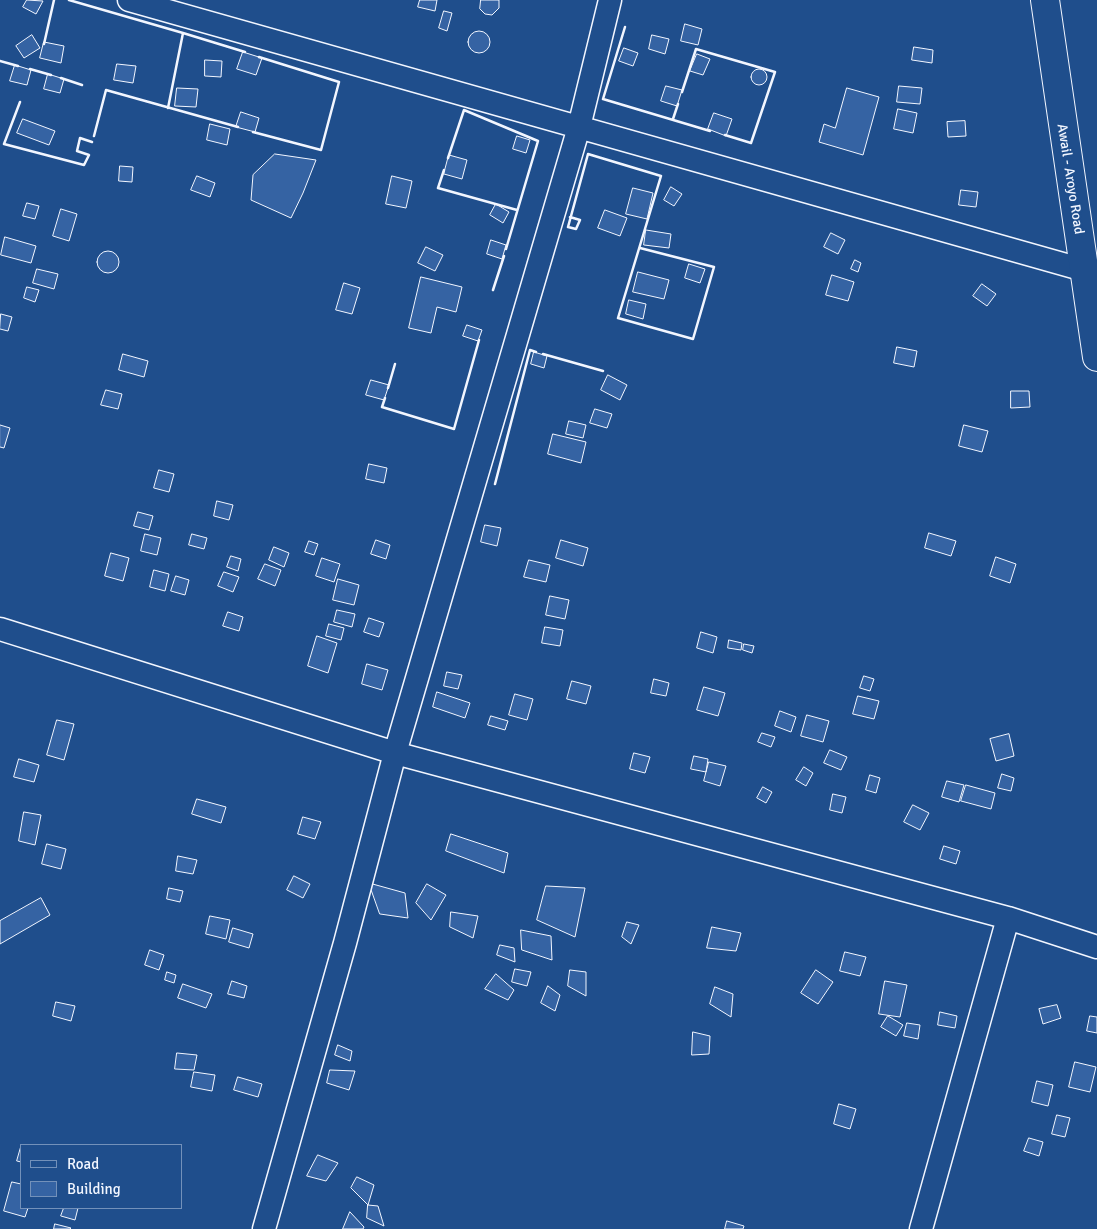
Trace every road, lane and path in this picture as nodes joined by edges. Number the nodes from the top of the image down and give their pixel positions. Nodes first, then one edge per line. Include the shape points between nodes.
1 (129, 0) edge
2 (610, 0) edge
3 (1045, 0) edge
4 (579, 127) junction
5 (1084, 270) junction
6 (1097, 357) edge
7 (0, 629) edge
8 (395, 754) junction
9 (1008, 918) junction
10 (1097, 947) edge
11 (264, 1229) edge
12 (920, 1229) edge

1 - 4 street
2 - 4 street
3 - 5 street, Awail - Aroyo Road
4 - 5 street
4 - 8 street
5 - 6 street, Awail - Aroyo Road
7 - 8 street
8 - 9 street
8 - 11 street
9 - 10 street
9 - 12 street

